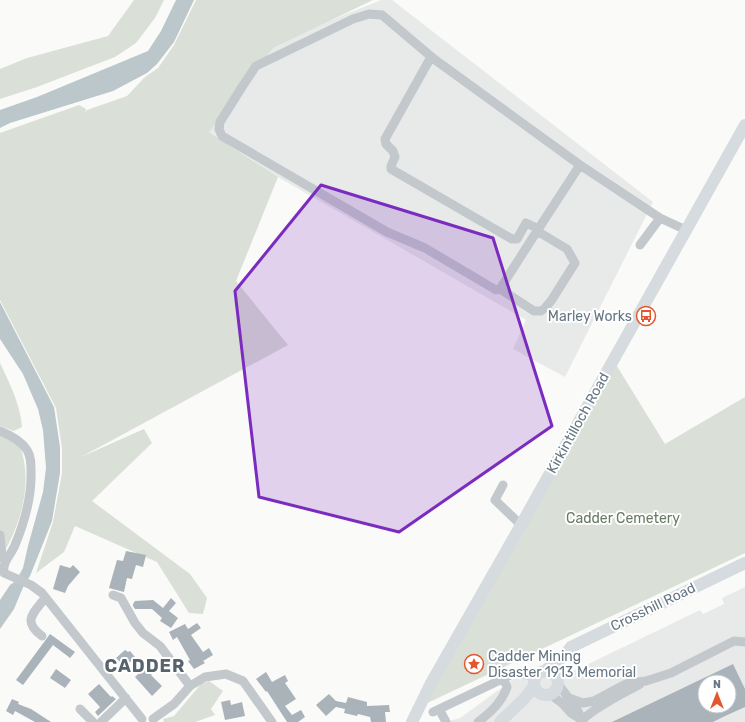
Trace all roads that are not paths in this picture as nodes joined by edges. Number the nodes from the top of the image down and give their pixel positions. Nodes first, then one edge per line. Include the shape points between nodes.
1 (431, 57) junction
2 (745, 125) edge
3 (580, 165) junction
4 (660, 218) junction
5 (538, 230) junction
6 (686, 230) junction
7 (640, 245) dead end
8 (500, 289) junction
9 (0, 431) edge
10 (503, 485) dead end
11 (521, 525) junction
12 (0, 535) edge
13 (5, 562) junction
14 (745, 563) edge
15 (113, 595) dead end
16 (45, 598) junction
17 (42, 636) dead end
18 (745, 642) edge
19 (663, 676) junction
20 (503, 678) junction
21 (554, 678) junction
22 (646, 681) junction
23 (190, 686) junction
24 (539, 688) junction
25 (126, 698) junction
26 (569, 698) junction
27 (614, 699) junction
28 (80, 709) dead end
29 (141, 720) edge
30 (154, 720) edge
31 (581, 721) edge
32 (93, 722) edge
33 (101, 722) edge
34 (272, 722) edge
35 (412, 722) edge
36 (446, 722) edge
37 (478, 722) edge
38 (500, 722) edge

1 - 3 street
1 - 5 street via 385,139 395,157 391,169 512,239 517,239 526,224
1 - 8 street via 382,15 369,14 353,19 256,66 220,122 219,129 222,136 298,182 387,232 425,248 496,290
2 - 6 main road, Kirkintilloch Road
3 - 4 street
3 - 5 street
4 - 6 street
4 - 7 street
5 - 8 street
5 - 8 street via 567,249 574,263 551,301 545,308 534,311
6 - 11 main road, Kirkintilloch Road
9 - 13 street via 19,441 28,451 32,484 27,513 14,548
10 - 11 street via 495,500
11 - 35 main road, Kirkintilloch Road via 430,685
12 - 13 street via 2,557
13 - 16 street via 4,573 31,585
14 - 21 main road, Crosshill Road via 571,647
15 - 23 street via 121,598 135,623 160,646
16 - 17 street via 31,616 33,629
16 - 25 street
18 - 19 street via 734,641
19 - 22 street
19 - 27 street via 623,698
20 - 24 street via 515,673 523,674
20 - 36 street via 436,711
20 - 37 street via 507,688 503,698
21 - 24 main road via 555,691
21 - 24 main road via 542,671
21 - 26 street
22 - 26 street via 629,683 594,701 583,703
22 - 27 street
23 - 30 street via 174,704
23 - 34 street via 205,677 226,674 237,678 242,681
24 - 31 street via 563,704
24 - 38 main road
25 - 29 street
25 - 33 street
26 - 31 street via 577,709
27 - 31 street
28 - 32 street
29 - 30 street via 147,717

